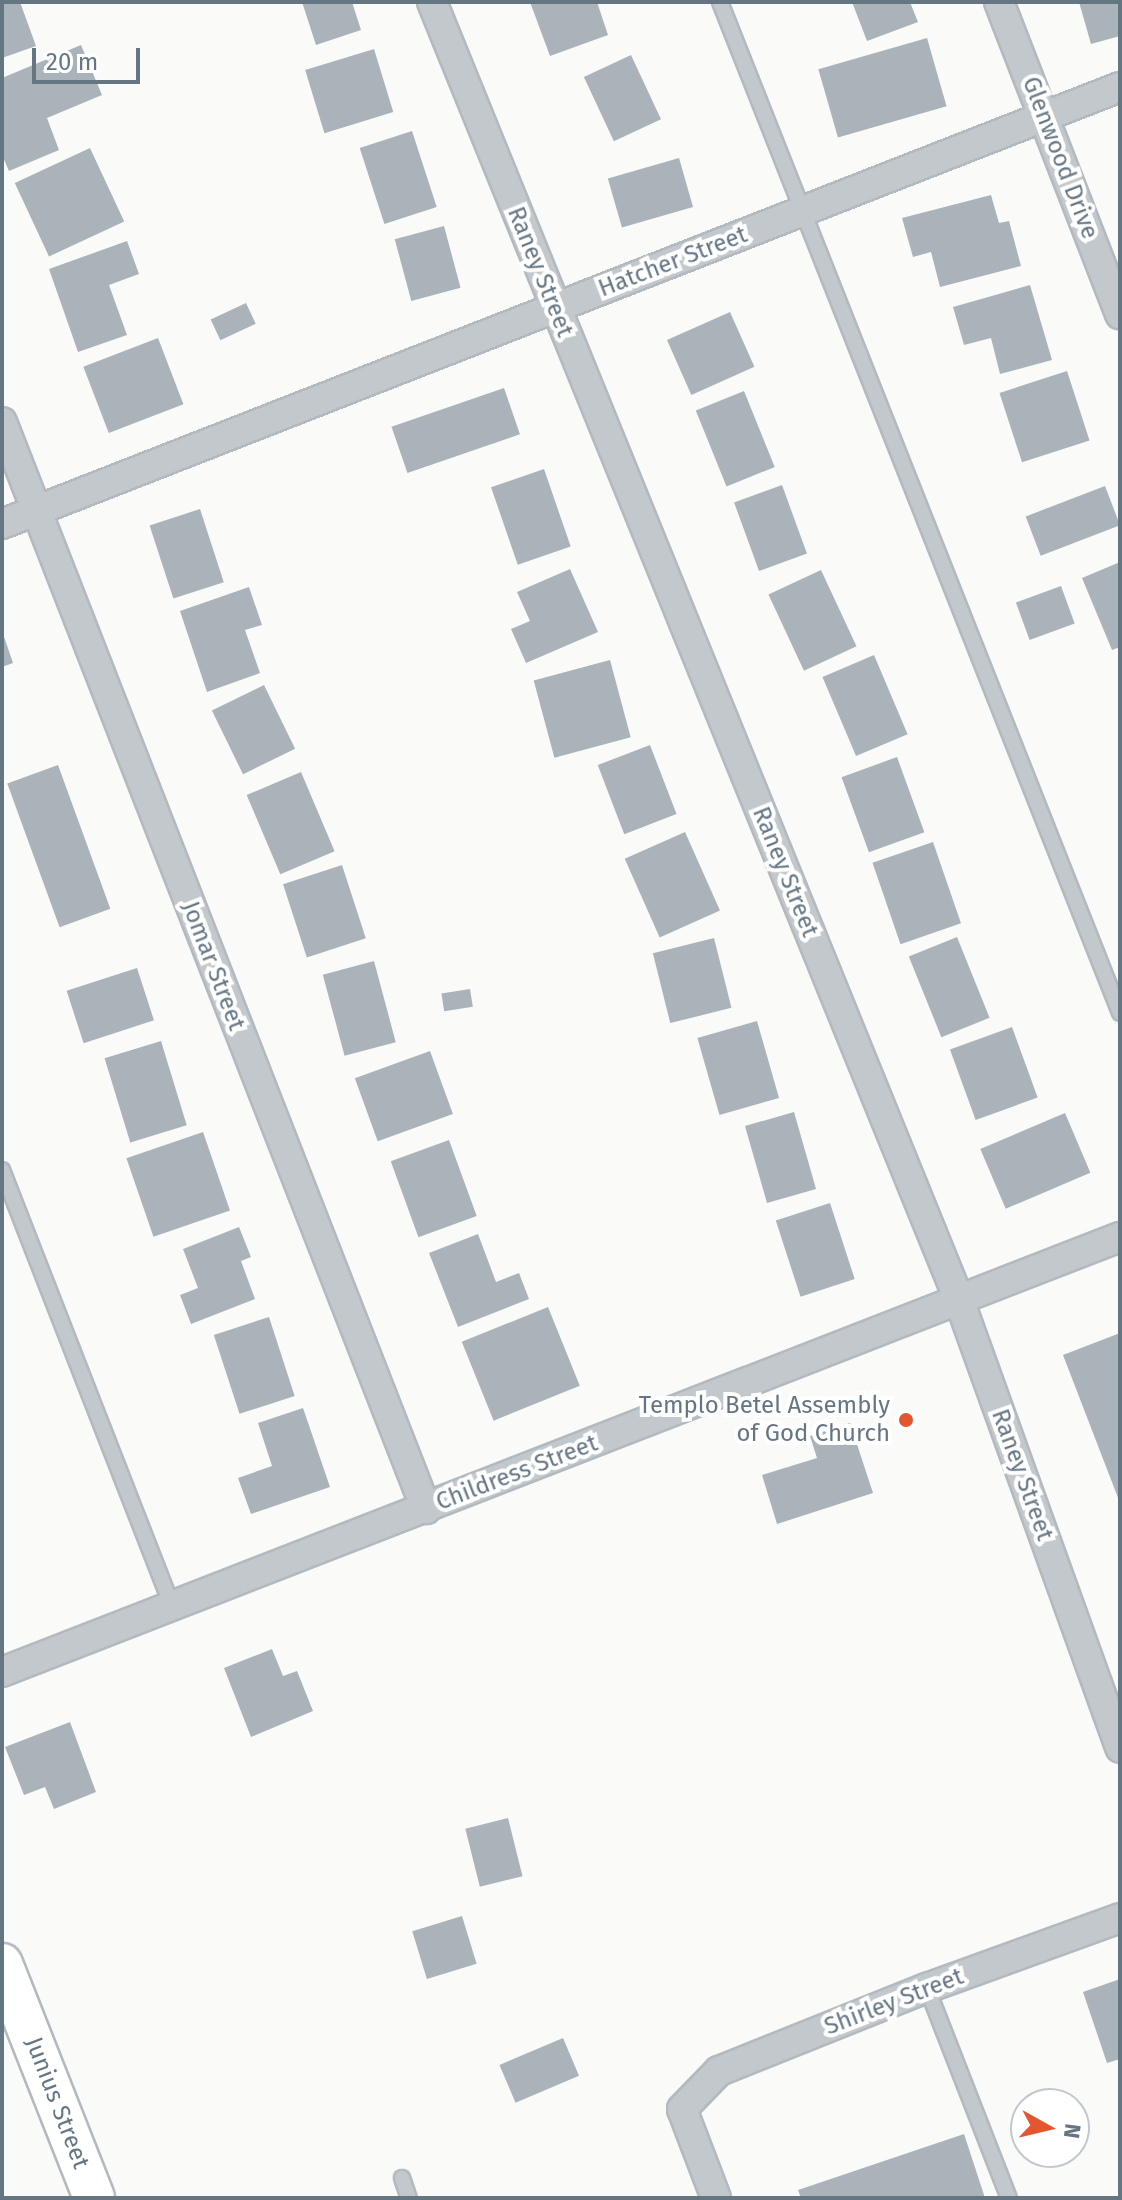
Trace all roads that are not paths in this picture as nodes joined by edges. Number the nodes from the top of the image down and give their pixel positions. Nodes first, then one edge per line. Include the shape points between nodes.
1 (432, 2) edge
2 (720, 2) edge
3 (999, 2) edge
4 (1120, 87) edge
5 (1045, 116) junction
6 (801, 212) junction
7 (555, 308) junction
8 (1120, 314) edge
9 (2, 422) edge
10 (35, 511) junction
11 (2, 524) edge
12 (1120, 1013) edge
13 (2, 1170) edge
14 (1120, 1237) edge
15 (959, 1300) junction
16 (426, 1509) junction
17 (173, 1608) junction
18 (2, 1672) edge
19 (1120, 1748) edge
20 (1120, 1918) edge
21 (2, 1964) edge
22 (927, 1988) junction
23 (402, 2178) dead end
24 (94, 2198) edge
25 (409, 2198) edge
26 (716, 2198) edge
27 (1009, 2198) edge

1 - 7 street, Raney Street
2 - 6 lane
3 - 5 street, Glenwood Drive
4 - 5 street, Hatcher Street
5 - 6 street, Hatcher Street
5 - 8 street, Glenwood Drive
6 - 7 street, Hatcher Street
6 - 12 lane
7 - 10 street, Hatcher Street
7 - 15 street, Raney Street
9 - 10 street, Jomar Street
10 - 11 street, Hatcher Street
10 - 16 street, Jomar Street
13 - 17 lane
14 - 15 street, Childress Street
15 - 16 street, Childress Street
15 - 19 street, Raney Street
16 - 17 street, Childress Street
17 - 18 street, Childress Street
20 - 22 street, Shirley Street
21 - 24 street, Junius Street
22 - 26 street, Shirley Street via 719,2071 682,2109
22 - 27 lane
23 - 25 lane

